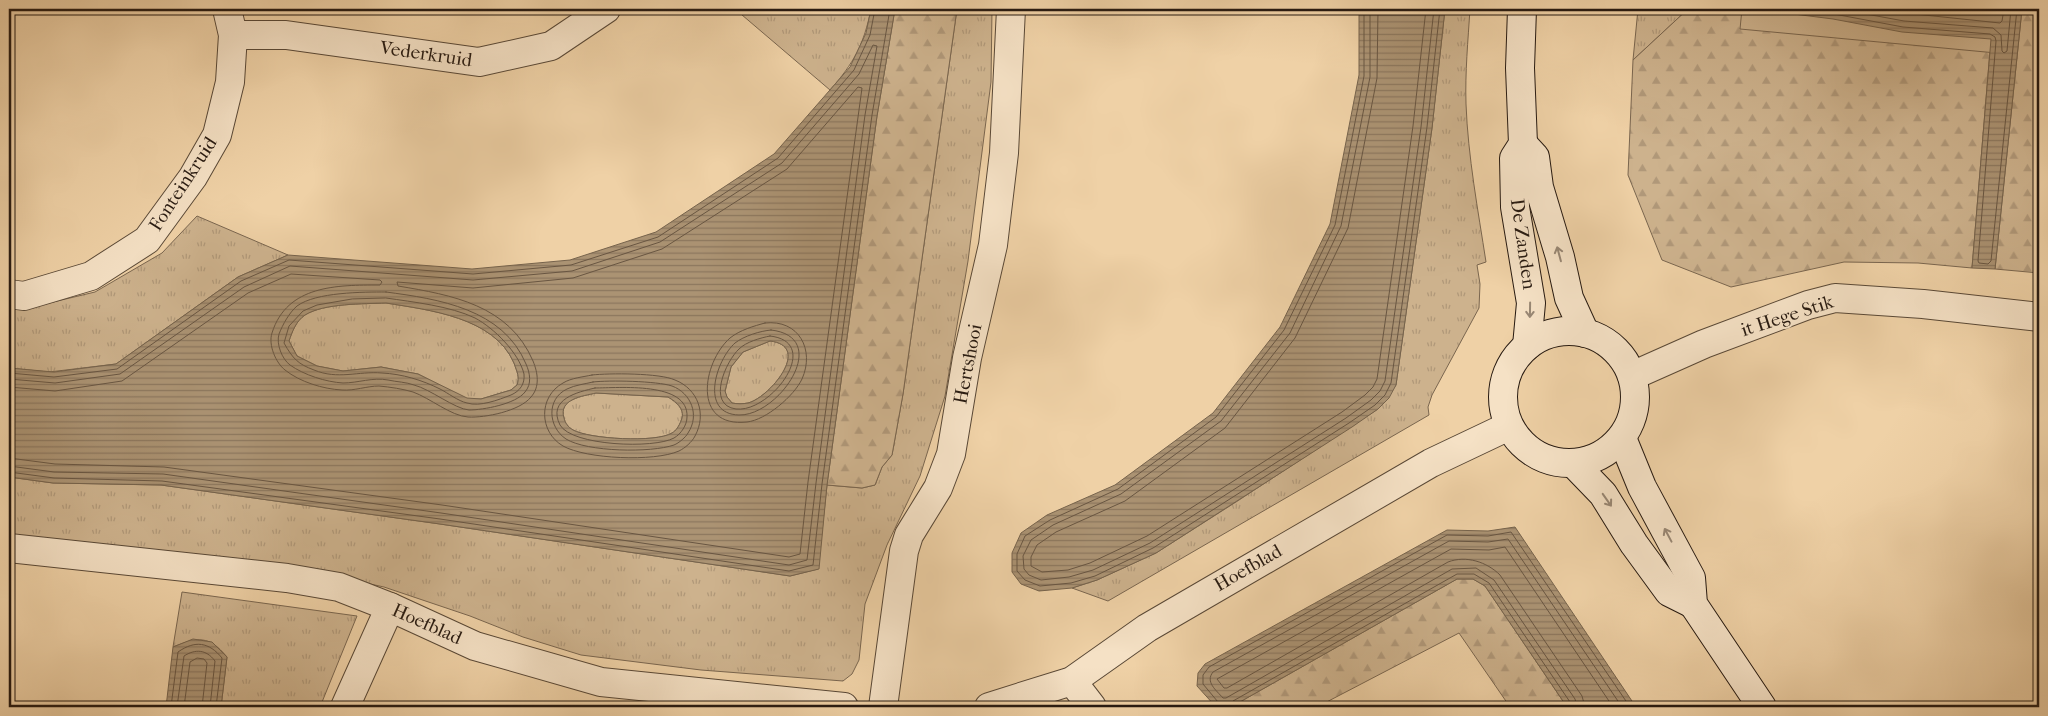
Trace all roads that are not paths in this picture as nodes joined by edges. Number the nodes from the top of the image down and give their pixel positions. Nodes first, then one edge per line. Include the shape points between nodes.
1 (227, 9) edge
2 (606, 9) edge
3 (1011, 9) edge
4 (1522, 9) edge
5 (233, 35) junction
6 (1523, 144) junction
7 (9, 294) edge
8 (2039, 317) edge
9 (1585, 333) junction
10 (1527, 346) junction
11 (1632, 376) junction
12 (1509, 426) junction
13 (1622, 438) junction
14 (1574, 464) junction
15 (9, 548) edge
16 (1693, 604) junction
17 (390, 607) junction
18 (1072, 682) junction
19 (345, 707) edge
20 (844, 707) edge
21 (883, 707) edge
22 (989, 707) edge
23 (1092, 707) edge
24 (1762, 707) edge

1 - 5 street, Fonteinkruid
2 - 5 street, Vederkruid via 552,46 479,62 286,34
3 - 21 street, Hertshooi via 1004,153 993,245 967,358 951,454 938,488 904,551
4 - 6 street, De Zanden
5 - 7 street, Fonteinkruid via 230,82 217,135 193,177 147,240 91,276 24,296
9 -> 6 street, De Zanden via 1569,298 1539,187 1535,157
6 -> 10 street, De Zanden via 1514,158 1515,207 1531,303
8 - 11 street, it Hege Stik via 1835,298 1705,344
9 - 10 street via 1554,333
9 - 11 street via 1610,346 1624,359
10 - 12 street via 1512,363 1504,383
11 - 13 street via 1635,408
12 - 14 street via 1522,444 1541,457
12 - 18 street, Hoefblad via 1430,463 1162,618
13 - 14 street via 1601,456
16 -> 13 street via 1691,578 1642,487
14 -> 16 street via 1603,494 1669,592
15 - 17 street, Hoefblad via 287,578 339,587
16 - 24 street
17 - 19 street
17 - 20 street, Hoefblad via 475,646 601,682
18 - 22 street, Hoefblad
18 - 23 street

